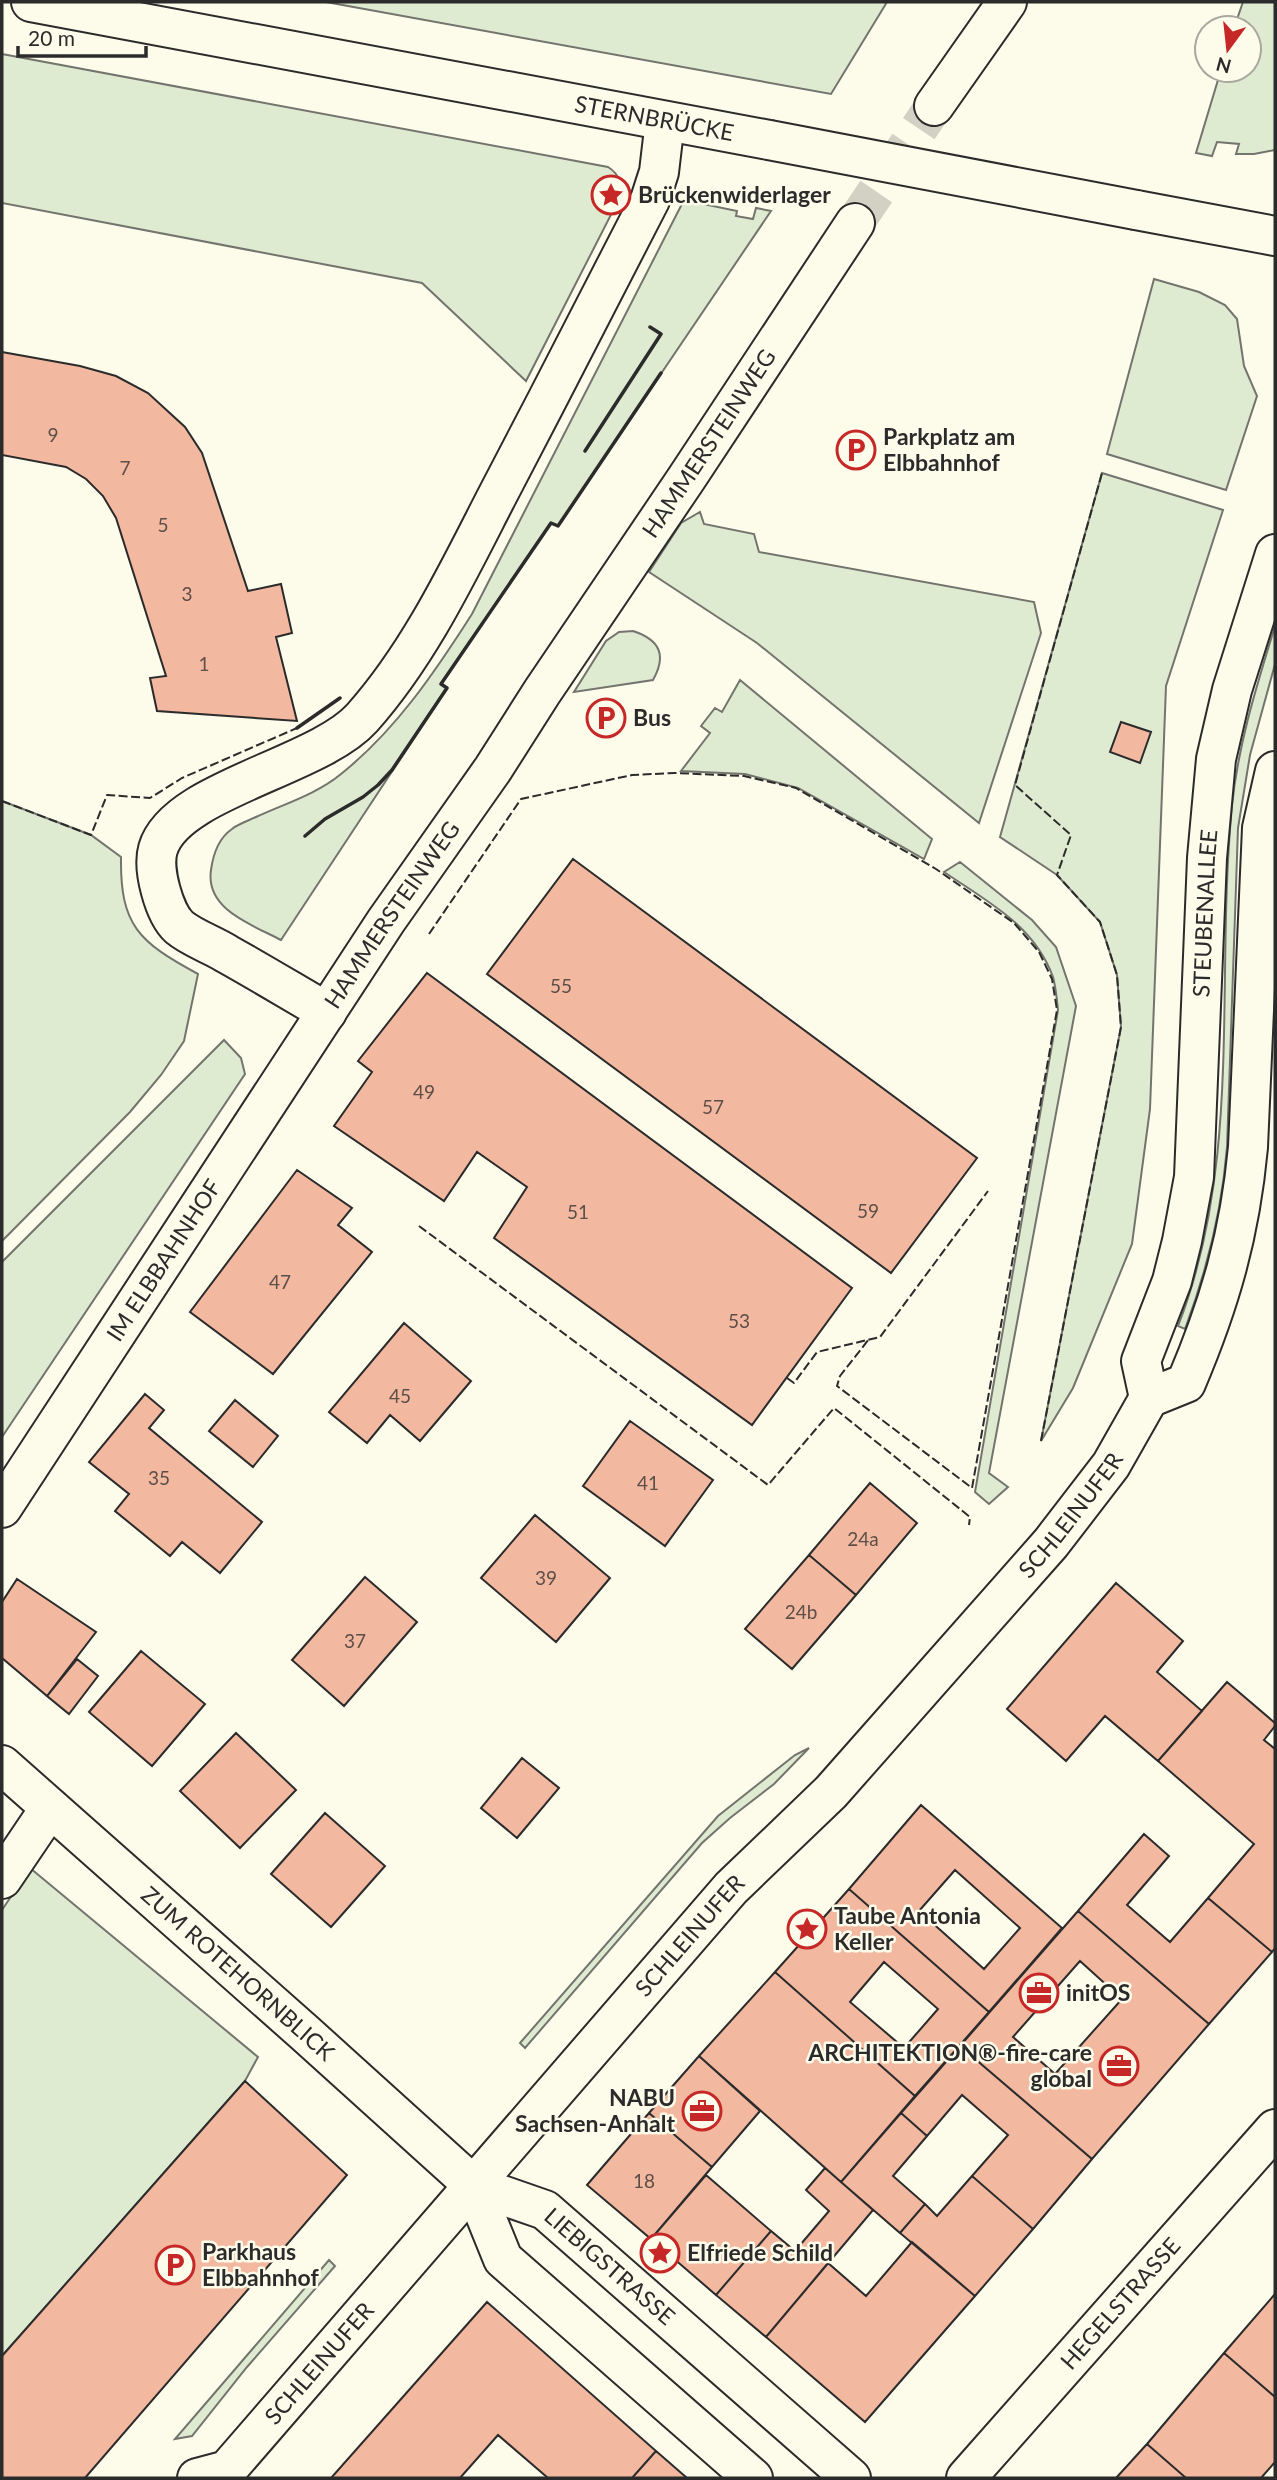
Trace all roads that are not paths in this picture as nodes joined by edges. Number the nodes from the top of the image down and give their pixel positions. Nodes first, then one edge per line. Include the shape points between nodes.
1 (31, 2) edge
2 (1007, 2) edge
3 (934, 106) tunnel mouth
4 (665, 121) junction
5 (855, 223) tunnel mouth
6 (1275, 236) edge
7 (1275, 554) edge
8 (1275, 771) edge
9 (327, 1012) junction
10 (1149, 1398) junction
11 (2, 1508) edge
12 (2, 1765) edge
13 (50, 1808) junction
14 (2, 1880) edge
15 (1275, 2129) edge
16 (473, 2185) junction
17 (217, 2475) edge
18 (753, 2478) edge
19 (851, 2478) edge
20 (967, 2478) edge

1 - 4 street, STERNBRÜCKE
2 - 3 street
4 - 6 street, STERNBRÜCKE, bridge
4 - 9 street, HAMMERSTEINWEG via 659,172 650,200 443,601 398,671 360,720 327,746 190,812 170,828 158,849 163,898 179,926
5 - 9 street, HAMMERSTEINWEG
7 - 10 street, STEUBENALLEE via 1231,690 1216,759 1207,858 1194,1177 1172,1281 1141,1361
8 - 10 street via 1261,842 1248,1147 1236,1235 1221,1291 1186,1383
9 - 11 street, IM ELBBAHNHOF
10 - 16 street, SCHLEINUFER via 1111,1465 1051,1543 831,1792 731,1888
12 - 13 street, ZUM ROTEHORNBLICK
13 - 14 street
13 - 16 street, ZUM ROTEHORNBLICK
15 - 20 street, HEGELSTRASSE
16 - 17 street, SCHLEINUFER
16 - 18 street via 503,2259
16 - 19 street, LIEBIGSTRASSE via 545,2210

